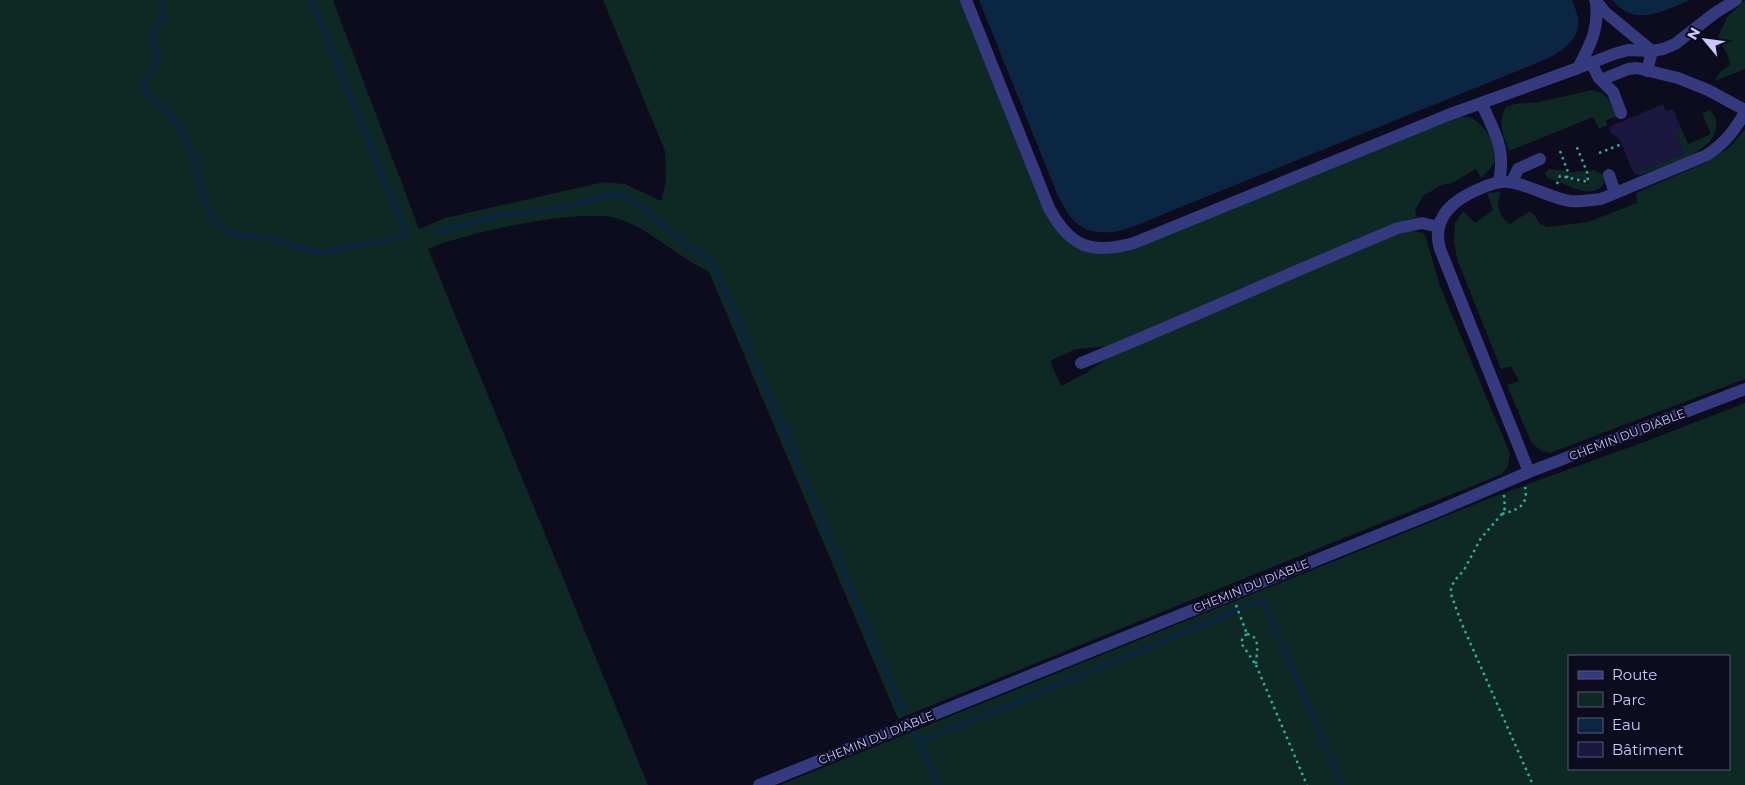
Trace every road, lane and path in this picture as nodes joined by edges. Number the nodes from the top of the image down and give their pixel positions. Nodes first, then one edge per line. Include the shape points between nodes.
1 (966, 0) edge
2 (1736, 0) edge
3 (1596, 2) edge
4 (1652, 51) junction
5 (1591, 63) junction
6 (1578, 68) junction
7 (1647, 71) junction
8 (1601, 80) junction
9 (1482, 104) junction
10 (1745, 111) edge
11 (1622, 113) dead end
12 (1622, 144) dead end
13 (1576, 145) dead end
14 (1560, 151) dead end
15 (1599, 153) dead end
16 (1540, 160) dead end
17 (1609, 175) dead end
18 (1567, 178) junction
19 (1505, 182) junction
20 (1558, 182) dead end
21 (1616, 193) junction
22 (1439, 227) junction
23 (1081, 363) dead end
24 (1745, 389) edge
25 (1526, 474) junction
26 (1499, 485) junction
27 (1502, 514) junction
28 (1232, 593) junction
29 (1247, 634) junction
30 (1256, 665) junction
31 (758, 785) edge
32 (1307, 785) edge
33 (1533, 785) edge

1 - 9 street via 1049,208 1064,232 1091,248 1116,248 1134,243
2 - 4 street via 1675,44
3 - 4 street
3 - 6 street via 1596,27
4 - 5 street via 1628,50
4 - 7 street
5 - 6 street
5 - 8 street
6 - 9 street
7 - 8 street via 1633,68
7 - 10 street via 1678,78 1708,90
8 - 11 street via 1613,92
9 - 19 street via 1499,142
10 - 21 street via 1732,135 1707,155
12 - 15 path
13 - 18 path via 1588,182
14 - 18 path
16 - 19 street via 1518,169
17 - 21 street
18 - 20 path via 1560,176
19 - 21 street via 1569,201 1601,199
19 - 22 street via 1472,192 1456,202 1448,209
22 - 23 street via 1422,223 1398,228
22 - 25 street via 1437,239 1440,249
24 - 25 street, CHEMIN DU DIABLE
25 - 26 street, CHEMIN DU DIABLE
25 - 27 path via 1526,497 1522,505
26 - 27 path via 1506,498
26 - 28 street, CHEMIN DU DIABLE
27 - 33 path via 1481,538 1451,587 1451,594
28 - 29 path
28 - 31 street, CHEMIN DU DIABLE
29 - 30 path via 1255,638 1257,644
29 - 30 path via 1241,643
30 - 32 path

